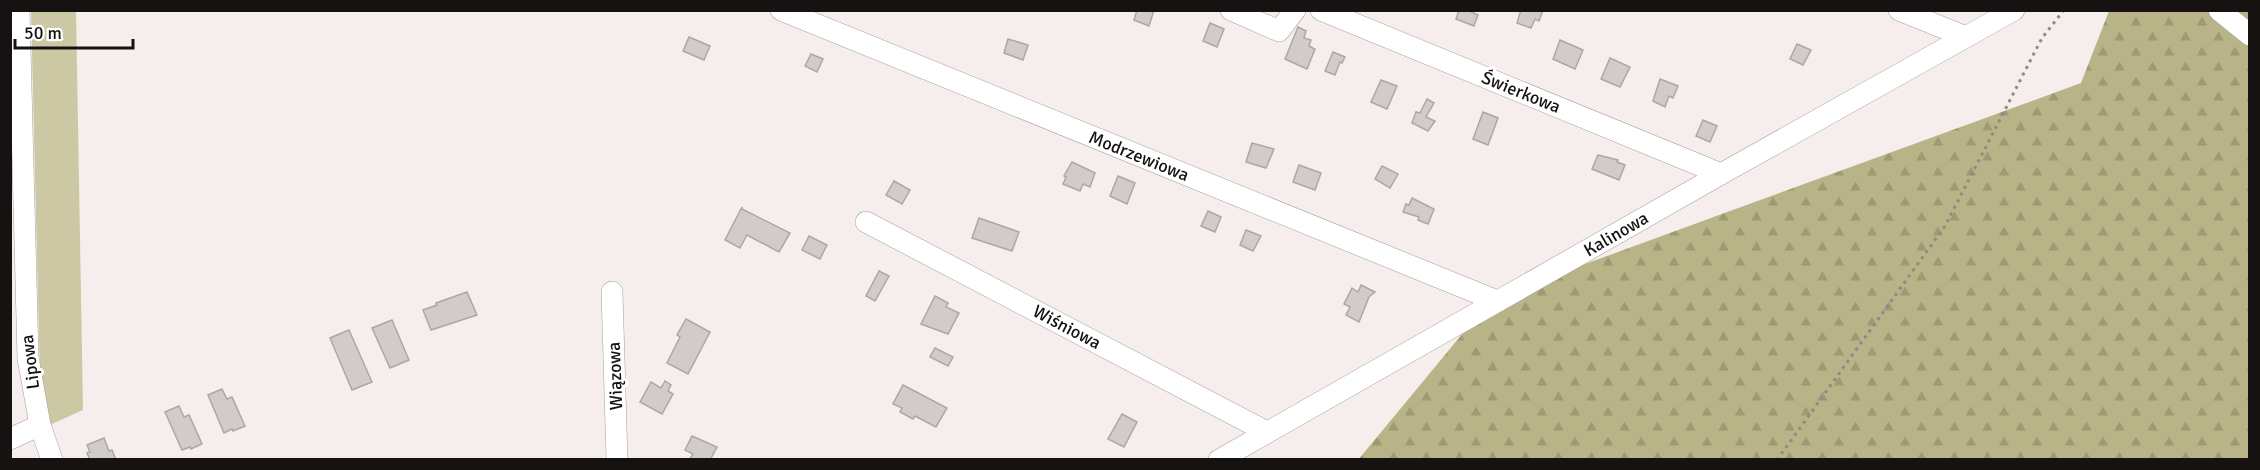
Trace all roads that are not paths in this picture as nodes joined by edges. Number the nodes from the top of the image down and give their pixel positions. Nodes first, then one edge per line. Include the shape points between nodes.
1 (19, 10) edge
2 (781, 10) edge
3 (1231, 10) edge
4 (1294, 10) edge
5 (1321, 10) edge
6 (1899, 10) edge
7 (2219, 10) edge
8 (2012, 11) edge
9 (2250, 35) edge
10 (1966, 38) junction
11 (1721, 174) junction
12 (866, 222) dead end
13 (612, 292) dead end
14 (1497, 301) junction
15 (40, 425) junction
16 (1268, 432) junction
17 (10, 439) edge
18 (52, 459) edge
19 (617, 459) edge
20 (1219, 459) edge

1 - 15 street, Lipowa via 26,332
2 - 14 street, Modrzewiowa
3 - 4 street via 1279,31
5 - 11 street, Świerkowa
6 - 10 street
7 - 9 street
8 - 10 street, Kalinowa
10 - 11 street, Kalinowa
11 - 14 street, Kalinowa
12 - 16 street, Wiśniowa
13 - 19 street, Wiązowa
14 - 16 street, Kalinowa
15 - 17 street
15 - 18 street, Lipowa
16 - 20 street, Kalinowa

